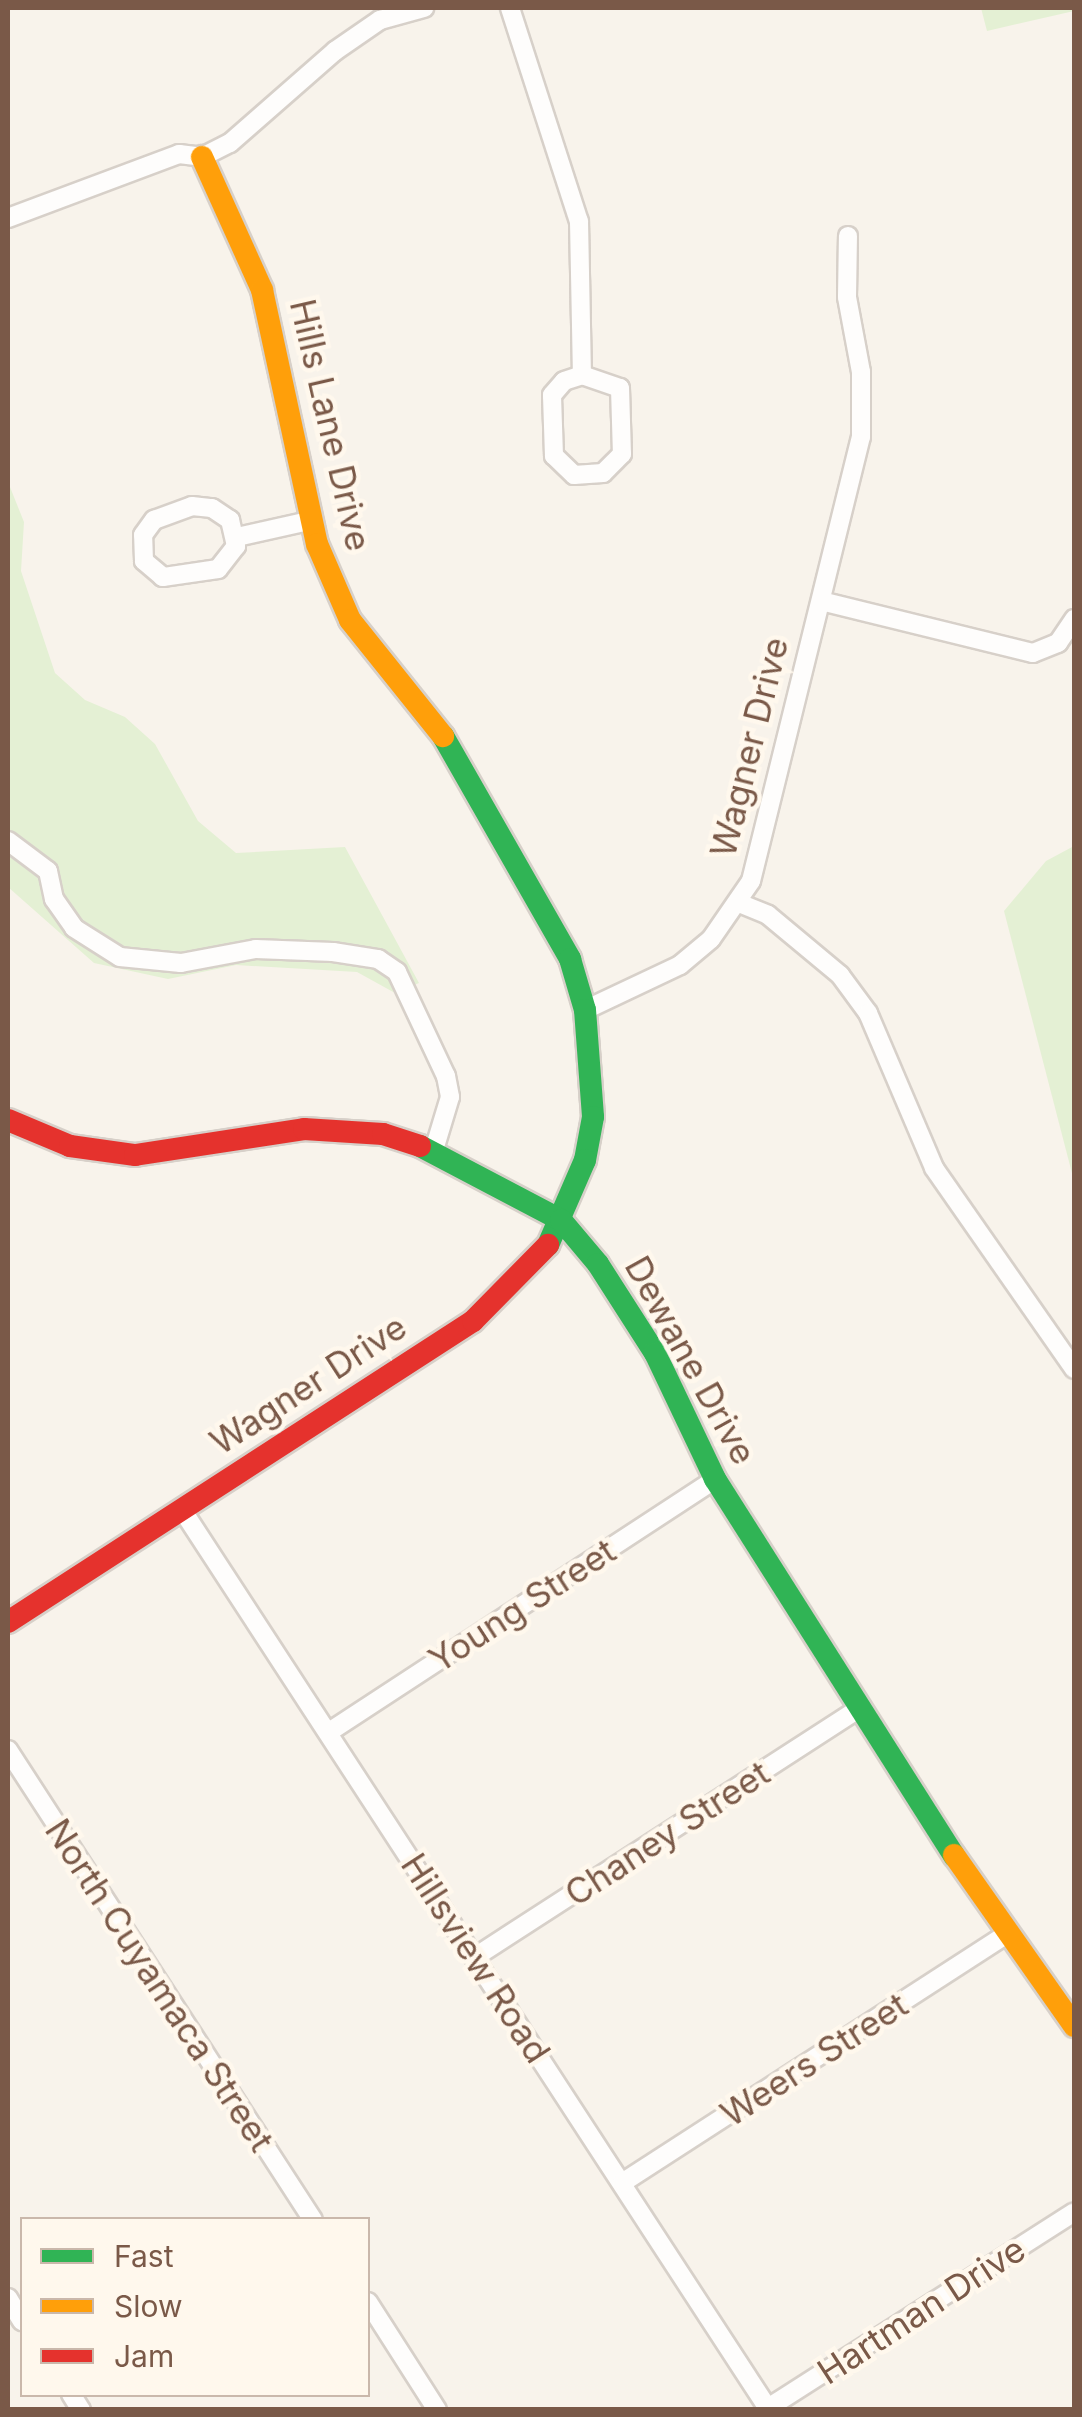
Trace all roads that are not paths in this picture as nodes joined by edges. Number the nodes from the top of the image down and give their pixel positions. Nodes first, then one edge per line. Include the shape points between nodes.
1 (424, 8) edge
2 (510, 8) edge
3 (202, 157) junction
4 (8, 218) edge
5 (848, 236) dead end
6 (582, 376) junction
7 (313, 520) junction
8 (237, 537) junction
9 (821, 601) junction
10 (1074, 619) edge
11 (8, 841) edge
12 (739, 903) junction
13 (586, 1010) junction
14 (8, 1120) edge
15 (434, 1150) junction
16 (561, 1220) junction
17 (1074, 1369) edge
18 (715, 1479) junction
19 (181, 1508) junction
20 (8, 1622) edge
21 (859, 1709) junction
22 (328, 1732) junction
23 (8, 1750) edge
24 (1006, 1935) junction
25 (475, 1957) junction
26 (1074, 2026) edge
27 (622, 2183) junction
28 (1074, 2212) edge
29 (311, 2217) edge
30 (370, 2305) edge
31 (768, 2409) edge
32 (437, 2410) edge

1 - 3 street via 380,20 230,144
2 - 6 street via 579,222
3 - 4 street via 180,154
3 - 7 street, Hills Lane Drive via 262,290
5 - 9 street, Wagner Drive via 861,437
6 - 6 street via 564,381 552,395 554,456 574,474 603,473 622,454 620,388
7 - 8 street
7 - 13 street, Hills Lane Drive via 350,620 476,783 570,959
8 - 8 street via 222,513 192,506 154,520 142,552 149,568 172,578 218,569
9 - 10 street via 1033,654 1058,644
9 - 12 street, Wagner Drive via 752,881
11 - 15 street via 48,871 54,899 74,928 120,957 181,964 256,949 333,952 378,959 397,972 446,1076 450,1098
12 - 13 street, Wagner Drive via 680,965
12 - 17 street via 768,915 840,975 868,1013 934,1168
13 - 16 street, Wagner Drive via 593,1117
14 - 15 street, Dewane Drive via 70,1146 124,1154 181,1152 316,1128 383,1134
15 - 16 street, Dewane Drive
16 - 18 street, Dewane Drive via 598,1264 654,1353
16 - 19 street, Wagner Drive via 545,1252 473,1321
18 - 21 street, Dewane Drive
18 - 22 street, Young Street
19 - 20 street, Wagner Drive
19 - 22 street, Hillsview Road
21 - 24 street, Dewane Drive
21 - 25 street, Chaney Street
22 - 25 street, Hillsview Road
23 - 29 street, North Cuyamaca Street
24 - 26 street, Dewane Drive
24 - 27 street, Weers Street
25 - 27 street, Hillsview Road
27 - 31 street, Hillsview Road
28 - 31 street, Hartman Drive
30 - 32 street

